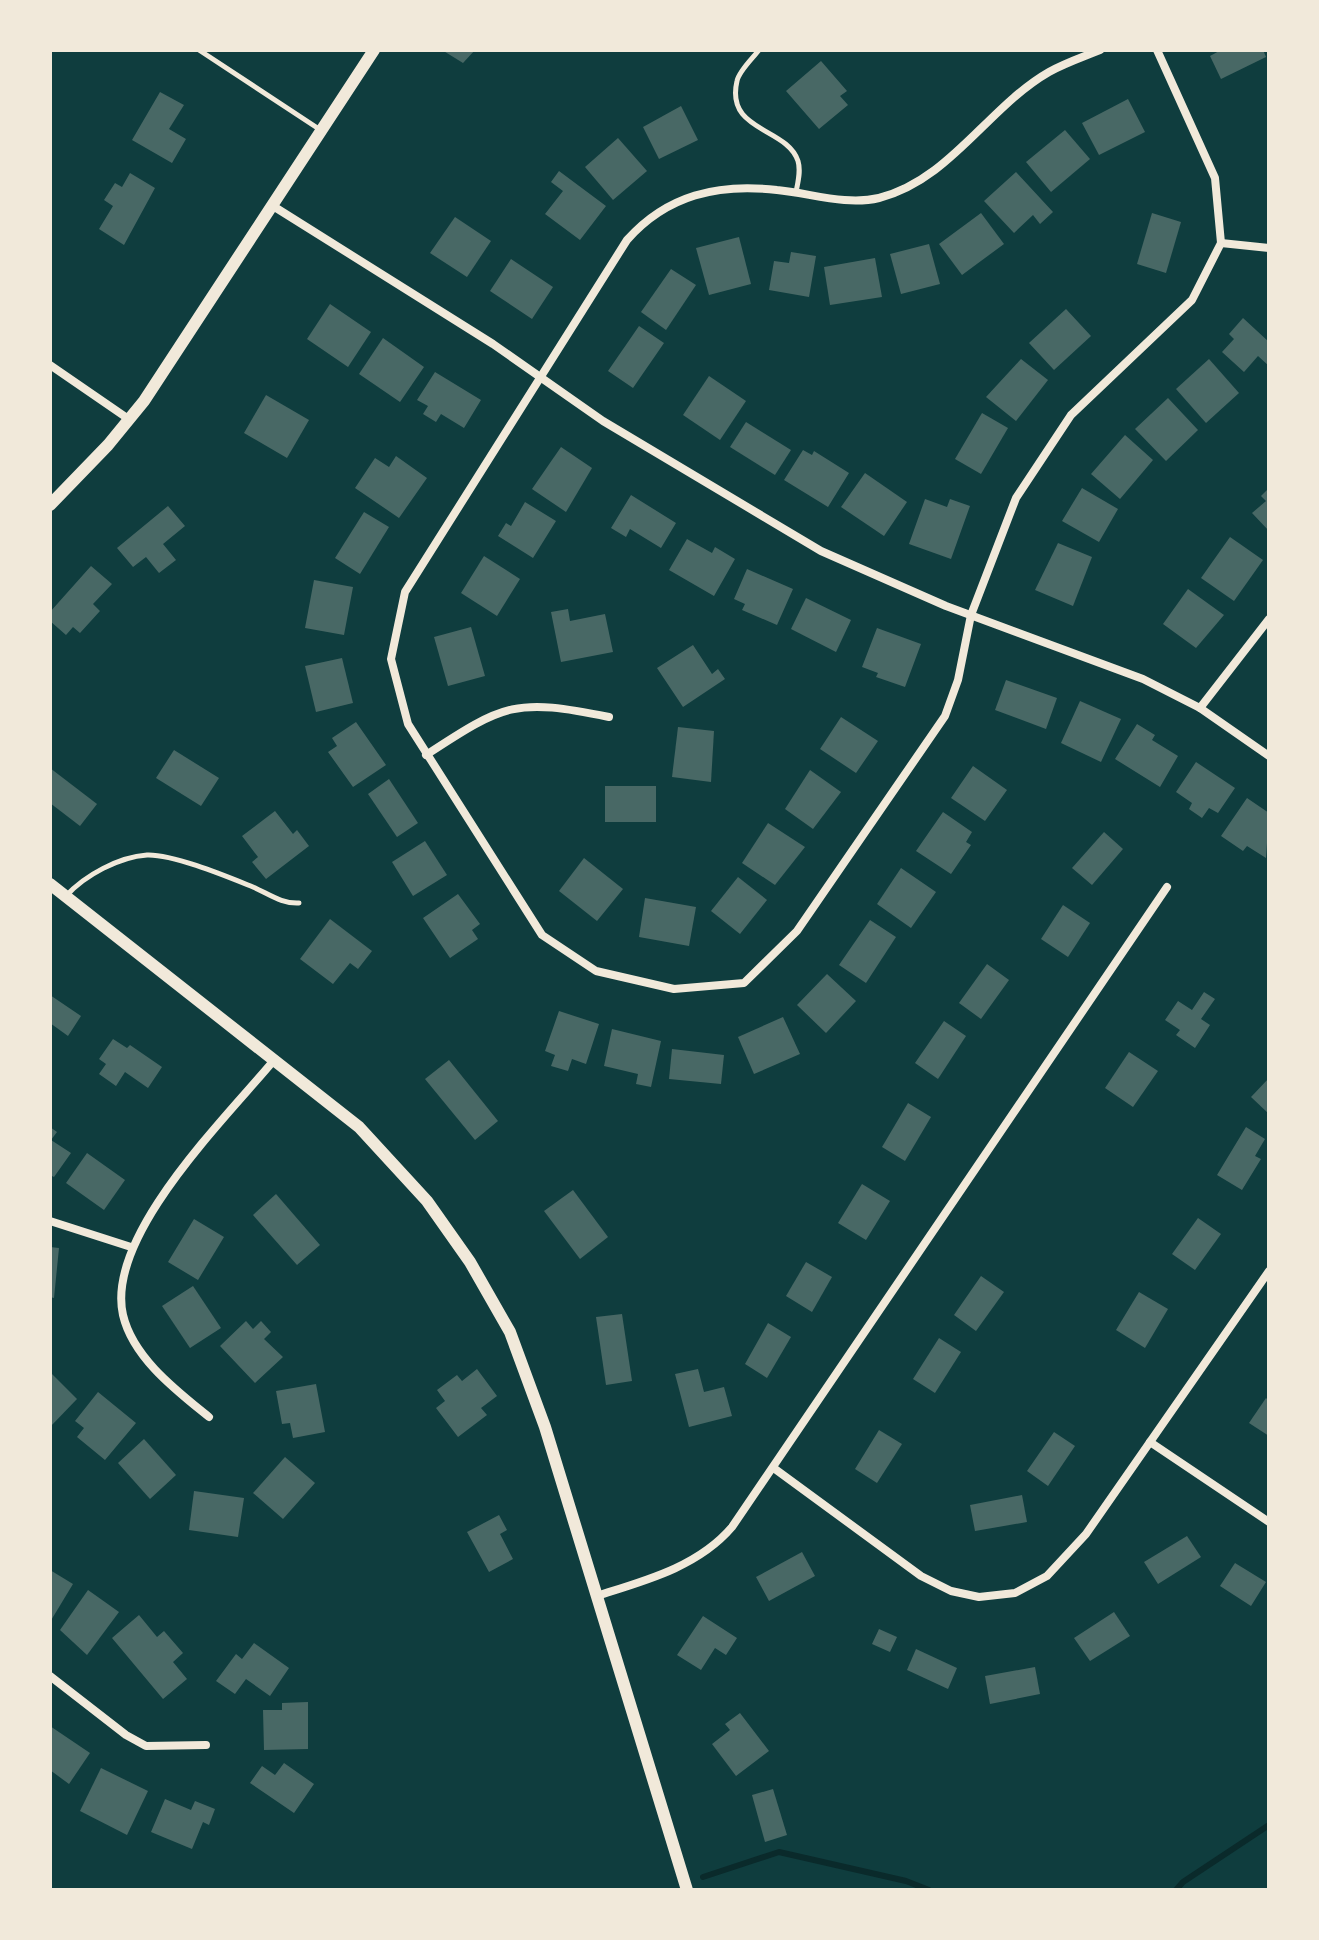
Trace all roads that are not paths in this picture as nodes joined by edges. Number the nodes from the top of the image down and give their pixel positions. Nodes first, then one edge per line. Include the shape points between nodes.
1 (199, 50) edge
2 (374, 50) edge
3 (759, 50) edge
4 (1100, 50) edge
5 (1157, 50) edge
6 (322, 131) junction
7 (796, 193) junction
8 (273, 206) junction
9 (1221, 243) junction
10 (1269, 248) edge
11 (50, 365) edge
12 (541, 377) junction
13 (130, 420) junction
14 (50, 505) edge
15 (971, 615) junction
16 (1269, 619) edge
17 (1200, 708) junction
18 (609, 717) dead end
19 (426, 755) junction
20 (1269, 756) edge
21 (50, 884) edge
22 (1167, 887) dead end
23 (66, 897) junction
24 (299, 903) dead end
25 (275, 1059) junction
26 (50, 1221) edge
27 (131, 1247) junction
28 (1269, 1271) edge
29 (209, 1417) dead end
30 (1150, 1442) junction
31 (775, 1469) junction
32 (1269, 1522) edge
33 (596, 1596) junction
34 (50, 1676) edge
35 (206, 1745) dead end
36 (687, 1890) edge

1 - 6 lane
2 - 6 street
3 - 7 lane via 737,80 739,105 744,118 791,149 799,172
4 - 7 street via 1048,73 912,186 862,201
5 - 9 street via 1215,178
6 - 8 street
7 - 12 street via 700,193 647,217
8 - 12 street
8 - 13 street
9 - 10 street
9 - 15 street via 1192,300 1071,415 1043,453 1000,532
11 - 13 street
12 - 15 street via 603,421 821,551
12 - 19 street via 405,592 391,659 408,724
13 - 14 street
15 - 17 street via 1083,654
15 - 19 street via 945,716 797,931 744,983 674,989 596,971 542,935
16 - 17 street
17 - 20 street
18 - 19 street via 550,705 508,708
21 - 23 street
22 - 31 street
23 - 24 lane via 90,876 148,855
23 - 25 street
25 - 27 street via 154,1206
25 - 33 street via 385,1153 444,1221 492,1297 545,1427
26 - 27 street
27 - 29 street via 123,1316 157,1371
28 - 30 street
30 - 31 street via 1086,1534 1047,1576 1015,1593 979,1597 921,1576
30 - 32 street
31 - 33 street via 732,1527 701,1555
33 - 36 street
34 - 35 street via 146,1746

